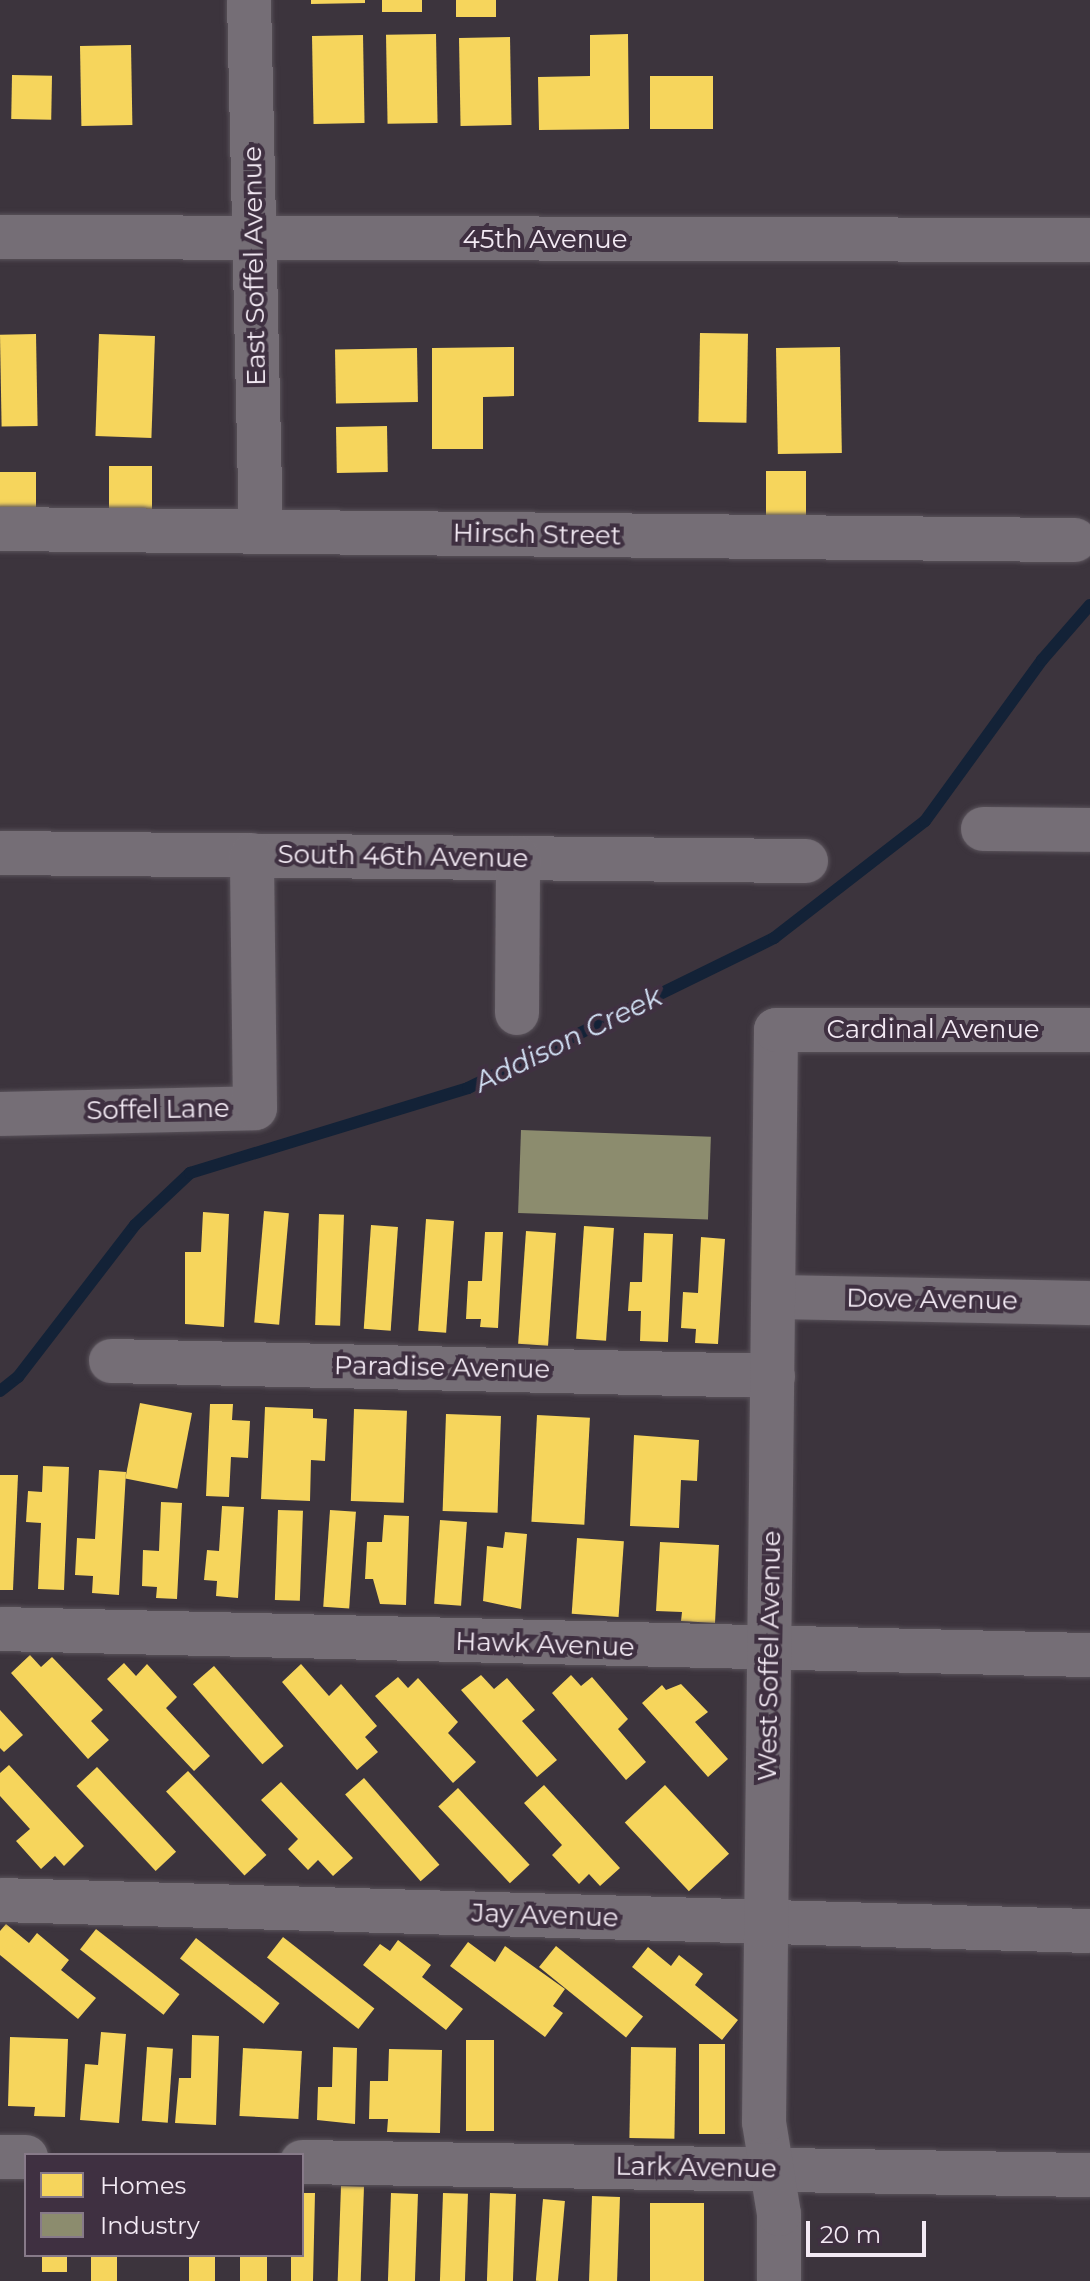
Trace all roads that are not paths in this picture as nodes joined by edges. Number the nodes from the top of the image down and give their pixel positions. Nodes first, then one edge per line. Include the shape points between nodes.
1 (249, 0) edge
2 (0, 237) edge
3 (254, 239) junction
4 (1090, 240) edge
5 (0, 529) edge
6 (261, 532) junction
7 (1075, 540) dead end
8 (983, 829) dead end
9 (1090, 830) edge
10 (0, 853) edge
11 (252, 855) junction
12 (518, 858) junction
13 (806, 861) dead end
14 (517, 1013) dead end
15 (776, 1030) joint
16 (1090, 1030) edge
17 (0, 1114) edge
18 (774, 1297) junction
19 (1090, 1303) edge
20 (111, 1361) dead end
21 (773, 1376) junction
22 (0, 1629) edge
23 (770, 1651) junction
24 (1090, 1655) edge
25 (0, 1900) edge
26 (767, 1922) junction
27 (1090, 1931) edge
28 (0, 2157) edge
29 (24, 2157) edge
30 (304, 2162) edge
31 (770, 2170) junction
32 (1090, 2175) edge
33 (779, 2281) edge

1 - 3 street, East Soffel Avenue
2 - 3 street, 45th Avenue
3 - 4 street, 45th Avenue
3 - 6 street, East Soffel Avenue
5 - 6 street, Hirsch Street
6 - 7 street, Hirsch Street
8 - 9 street
10 - 11 street, South 46th Avenue
11 - 12 street, South 46th Avenue
11 - 17 street, Soffel Lane via 255,1108
12 - 13 street, South 46th Avenue
12 - 14 street
15 - 16 street, Cardinal Avenue
15 - 18 street, West Soffel Avenue
18 - 19 street, Dove Avenue
18 - 21 street, West Soffel Avenue
20 - 21 street, Paradise Avenue
21 - 23 street, West Soffel Avenue
22 - 23 street, Hawk Avenue
23 - 24 street, Hawk Avenue
23 - 26 street, West Soffel Avenue
25 - 26 street, Jay Avenue
26 - 27 street, Jay Avenue
26 - 31 street, West Soffel Avenue via 764,2122
28 - 29 street
30 - 31 street, Lark Avenue
31 - 32 street, Lark Avenue
31 - 33 street, West Soffel Avenue via 779,2214

